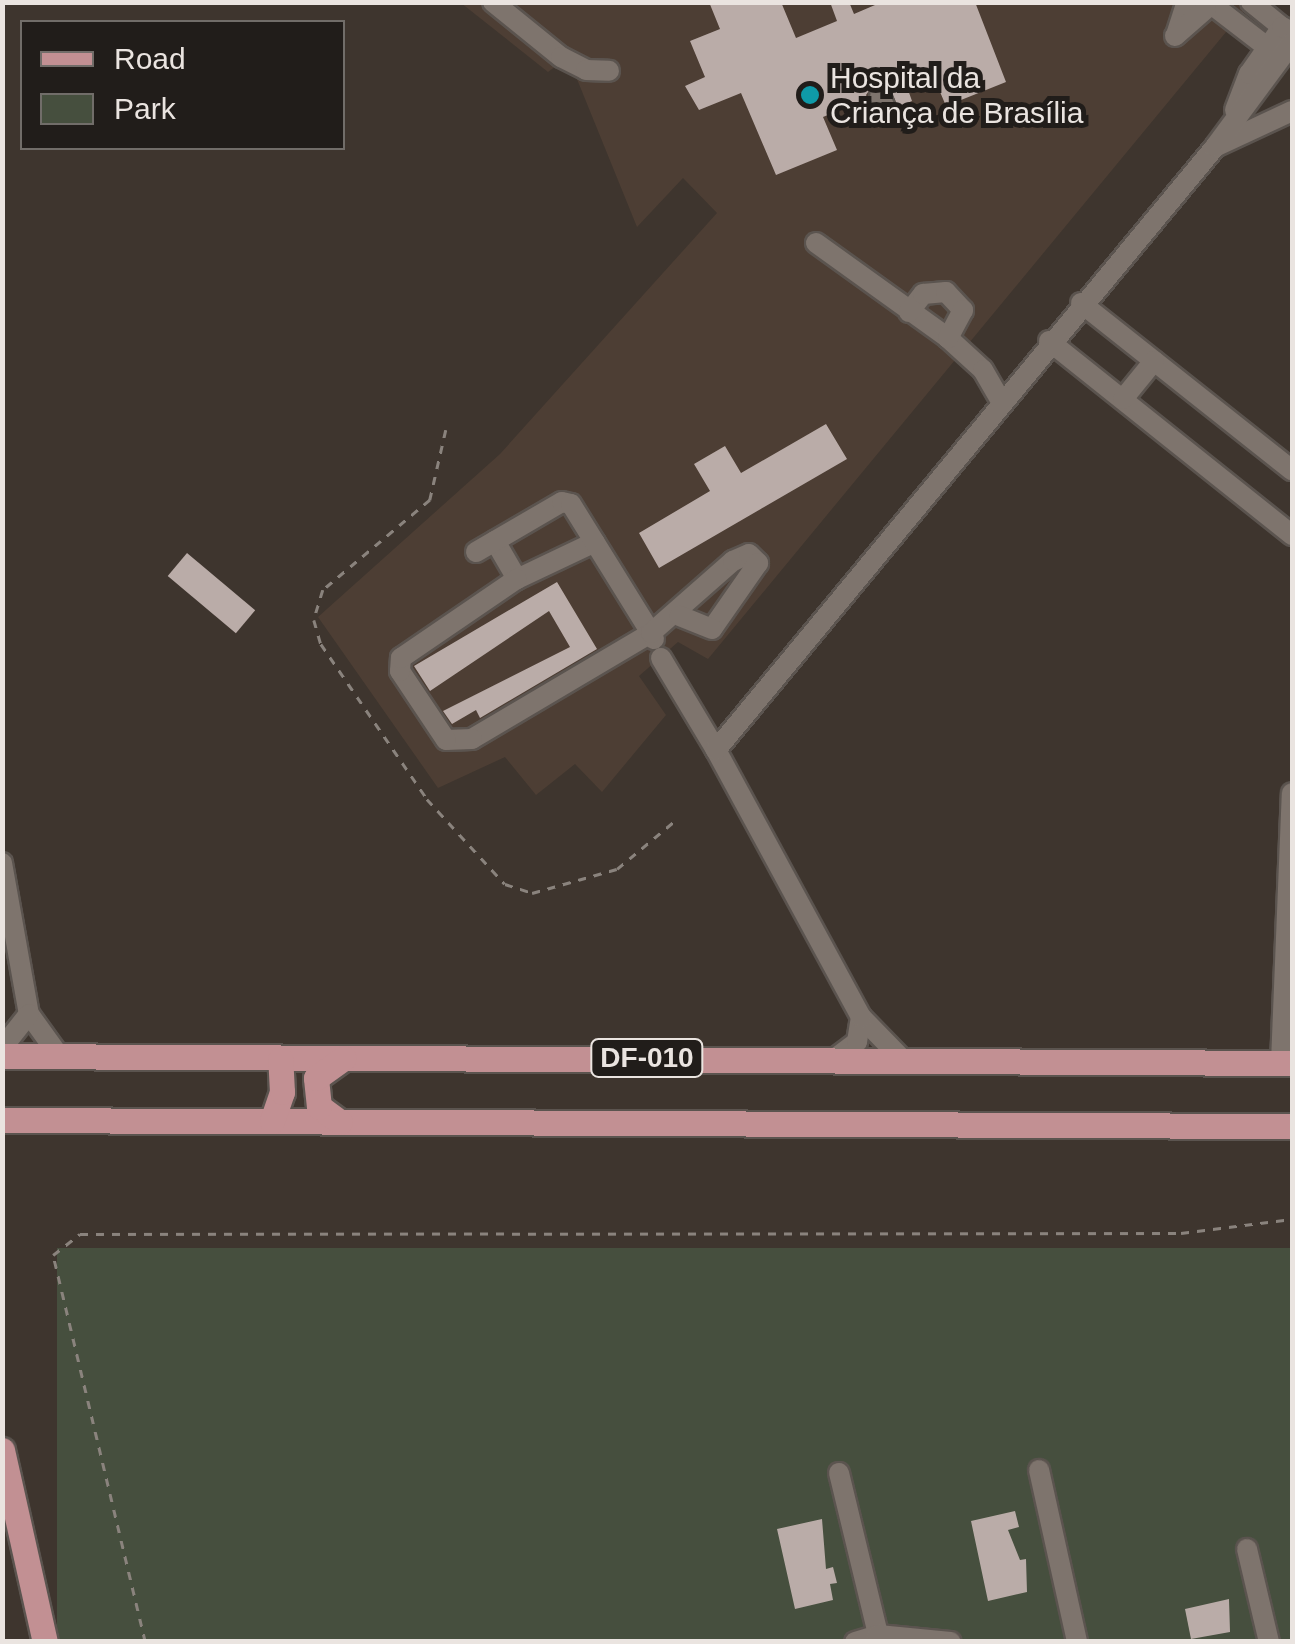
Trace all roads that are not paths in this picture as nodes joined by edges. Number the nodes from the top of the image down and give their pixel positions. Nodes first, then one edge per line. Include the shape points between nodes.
1 (492, 2) edge
2 (1251, 2) edge
3 (1204, 5) edge
4 (1289, 34) edge
5 (1267, 47) junction
6 (609, 71) dead end
7 (1292, 111) edge
8 (1230, 128) junction
9 (1215, 147) junction
10 (816, 243) dead end
11 (1081, 303) junction
12 (909, 312) junction
13 (948, 338) junction
14 (1050, 340) junction
15 (1154, 361) junction
16 (1124, 399) junction
17 (1000, 400) junction
18 (1292, 470) edge
19 (1292, 536) edge
20 (595, 542) junction
21 (517, 578) junction
22 (679, 616) dead end
23 (655, 643) junction
24 (716, 750) junction
25 (1292, 793) edge
26 (2, 863) edge
27 (1290, 928) edge
28 (29, 1014) junction
29 (861, 1017) junction
30 (2, 1048) edge
31 (2, 1056) edge
32 (60, 1056) junction
33 (344, 1058) junction
34 (280, 1059) junction
35 (833, 1060) junction
36 (902, 1060) junction
37 (1287, 1063) edge
38 (2, 1120) edge
39 (272, 1121) junction
40 (340, 1122) junction
41 (1292, 1126) edge
42 (2, 1450) edge
43 (1039, 1470) dead end
44 (840, 1473) dead end
45 (1247, 1548) dead end
46 (879, 1638) edge
47 (45, 1642) edge
48 (855, 1642) edge
49 (950, 1642) edge
50 (1077, 1642) edge
51 (1269, 1642) edge

1 - 6 street via 561,57 586,70
2 - 4 street
3 - 5 street
4 - 5 street
4 - 8 street
5 - 8 street via 1249,74
7 - 9 street
8 - 9 street
9 - 11 street
10 - 12 street
11 - 14 street
11 - 15 street
12 - 13 street
12 - 13 street via 922,294 946,292 963,310
13 - 17 street via 983,370
14 - 16 street
14 - 17 street
15 - 16 street
15 - 18 street
16 - 19 street
17 - 24 street
20 - 21 street
20 - 21 street via 568,502 486,546
20 - 23 street
21 - 23 street via 400,658 400,671 446,740 472,739
22 - 23 street
23 - 24 street
24 - 29 street
25 - 27 street
26 - 28 street
27 - 37 street
28 - 30 street
28 - 32 street
29 - 35 street via 857,1042
29 - 36 street
31 - 32 main road, DF-010
32 - 34 main road, DF-010
33 - 34 main road, DF-010
33 - 35 main road, DF-010
33 - 40 main road via 316,1078 319,1106
34 - 39 main road via 282,1092
35 - 36 main road, DF-010
36 - 37 main road, DF-010
38 - 39 main road, DF-010
39 - 40 main road, DF-010
40 - 41 main road, DF-010
42 - 47 main road
43 - 50 street
44 - 46 street
45 - 51 street
46 - 48 street
46 - 49 street

